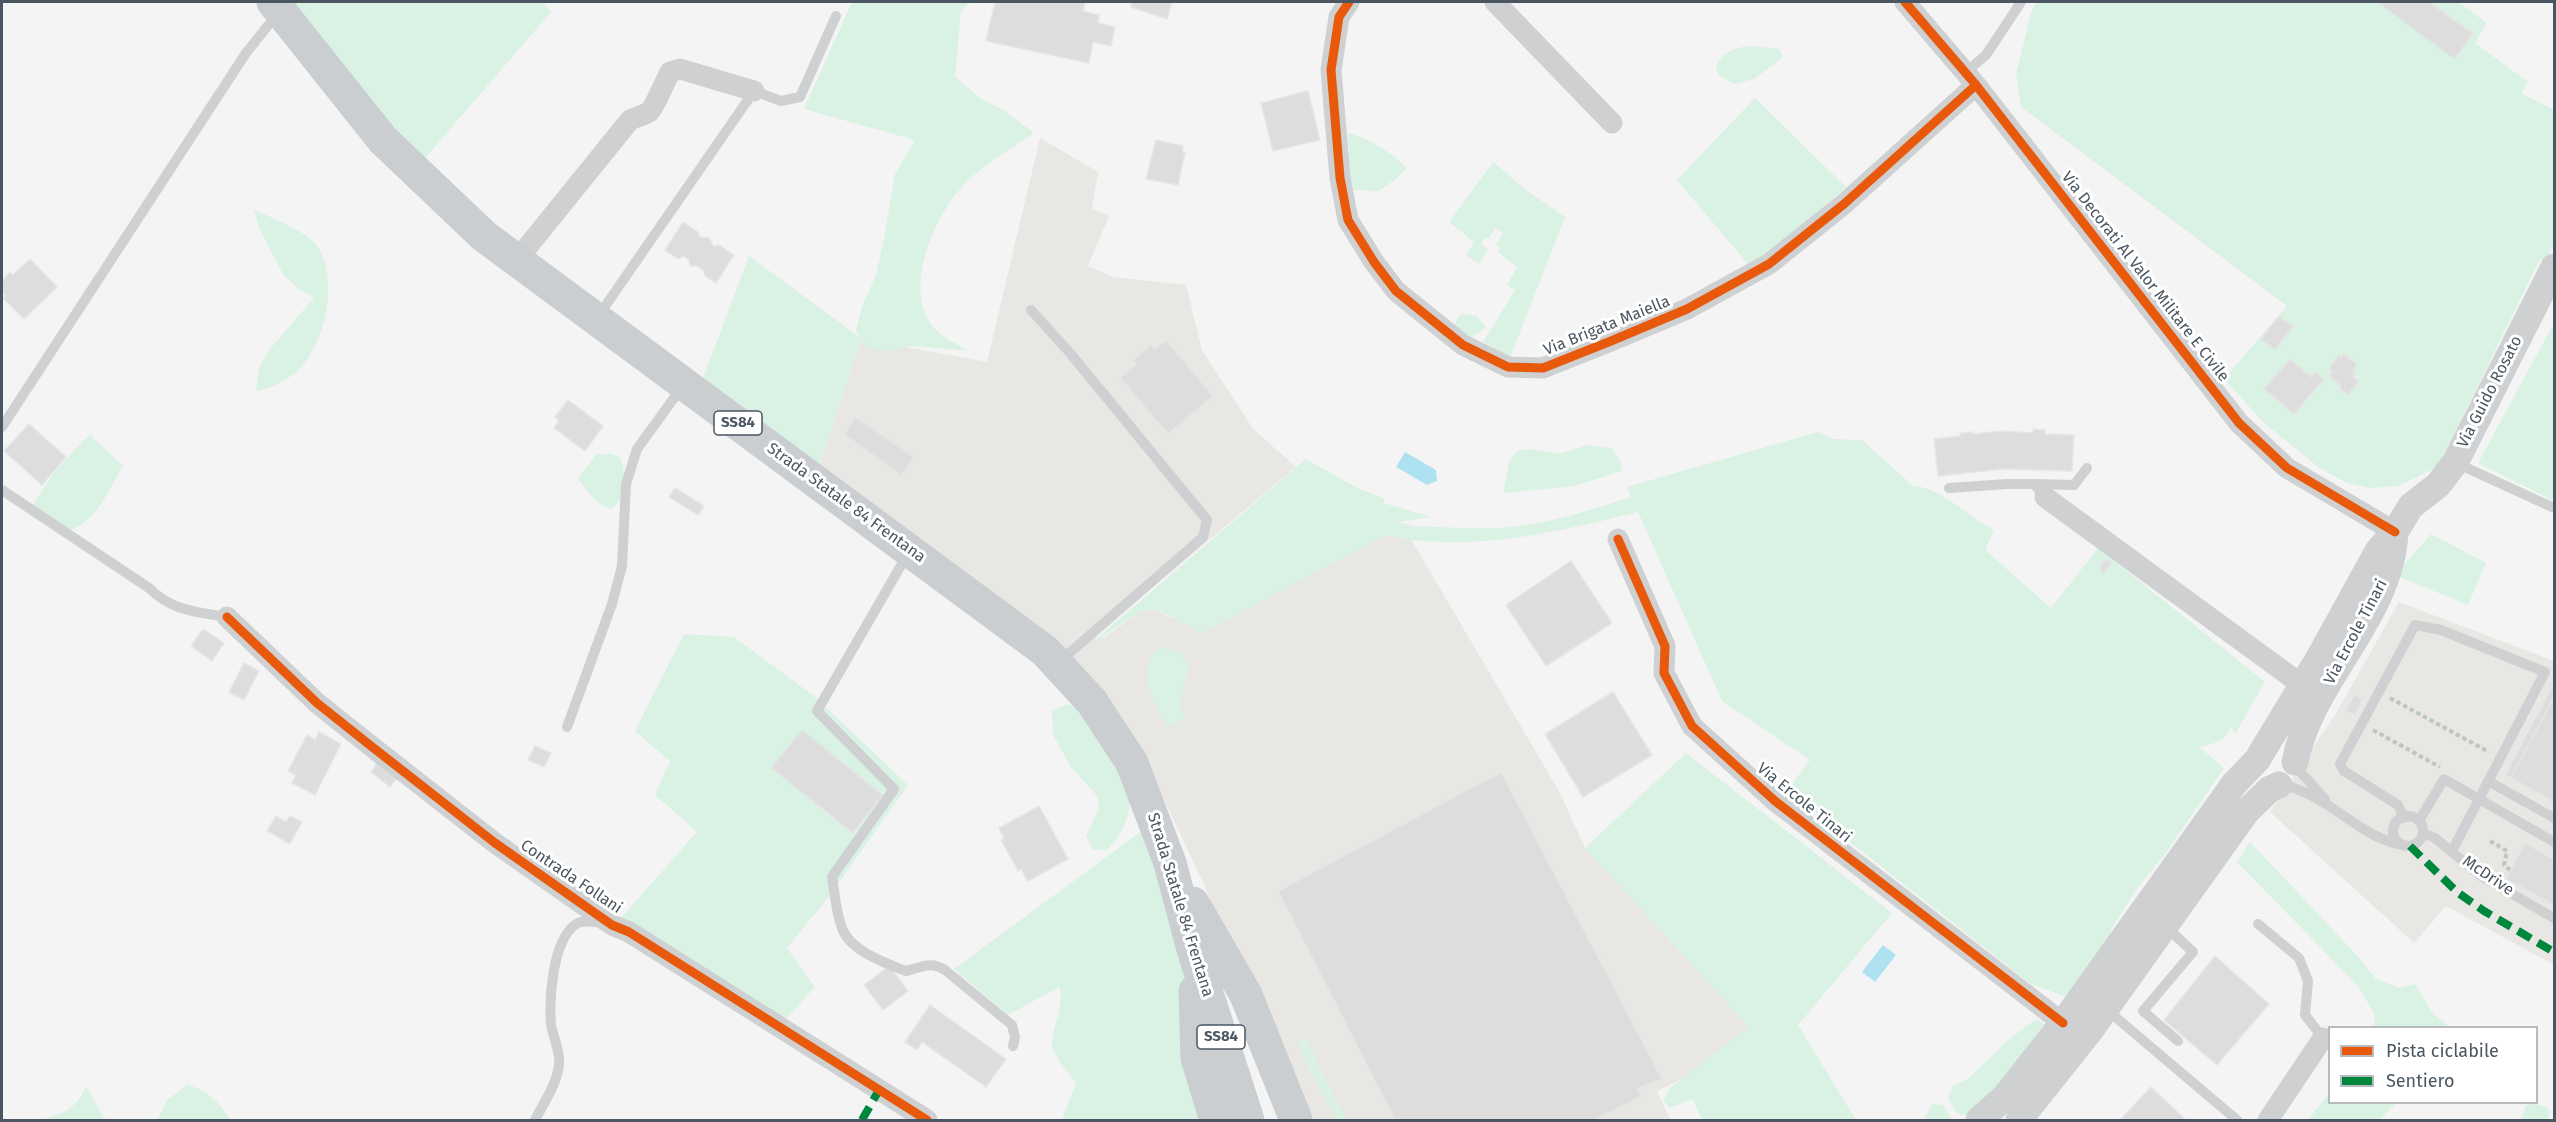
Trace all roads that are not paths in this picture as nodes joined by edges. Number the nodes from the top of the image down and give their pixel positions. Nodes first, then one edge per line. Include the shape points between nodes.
1 (1349, 2) edge
2 (1495, 2) edge
3 (1905, 2) edge
4 (2021, 2) edge
5 (277, 6) edge
6 (836, 16) dead end
7 (1971, 79) junction
8 (754, 91) junction
9 (1612, 123) dead end
10 (516, 261) junction
11 (2554, 267) edge
12 (1031, 310) dead end
13 (595, 320) junction
14 (685, 384) junction
15 (2, 427) edge
16 (2455, 463) junction
17 (2087, 468) dead end
18 (1949, 488) dead end
19 (2, 490) edge
20 (2040, 491) junction
21 (2554, 508) edge
22 (2395, 532) junction
23 (1618, 539) dead end
24 (910, 549) junction
25 (227, 617) joint
26 (1056, 664) junction
27 (2550, 674) edge
28 (2302, 685) junction
29 (567, 727) dead end
30 (2259, 757) junction
31 (2287, 774) junction
32 (2488, 781) junction
33 (2479, 798) junction
34 (2331, 806) junction
35 (2404, 818) junction
36 (2554, 818) edge
37 (2419, 821) junction
38 (2394, 828) junction
39 (2423, 833) junction
40 (2376, 836) junction
41 (2554, 842) edge
42 (2404, 845) junction
43 (2452, 851) junction
44 (1170, 863) junction
45 (2554, 918) edge
46 (2258, 924) dead end
47 (612, 925) junction
48 (2164, 925) junction
49 (1194, 953) junction
50 (2106, 1009) junction
51 (2063, 1023) junction
52 (2323, 1038) joint
53 (2178, 1041) dead end
54 (1013, 1046) dead end
55 (535, 1120) edge
56 (927, 1120) edge
57 (1216, 1120) edge
58 (1248, 1120) edge
59 (1296, 1120) edge
60 (1979, 1120) edge
61 (2019, 1120) edge
62 (2237, 1120) edge
63 (2268, 1120) edge

1 - 7 street, Via Brigata Maiella via 1339,17 1331,70 1340,178 1348,220 1396,291 1463,345 1508,367 1543,368 1602,345 1687,309 1768,264 1844,204
2 - 9 street
3 - 7 street, Via Decorati Al Valor Militare E Civile
4 - 7 lane
5 - 10 main road, Strada Statale 84 Frentana / SS84 via 383,140 484,237
5 - 15 lane
6 - 8 lane via 800,97 781,101
7 - 22 street, Via Decorati Al Valor Militare E Civile via 2240,423 2287,468
8 - 10 street via 680,69 670,72 655,105 630,120
8 - 13 lane
10 - 13 main road, Strada Statale 84 Frentana / SS84
11 - 16 street, Via Guido Rosato
12 - 26 lane via 1207,520 1203,537
13 - 14 main road, Strada Statale 84 Frentana / SS84
14 - 24 main road, Strada Statale 84 Frentana / SS84
14 - 29 lane via 637,448 626,484 620,575
16 - 21 lane
16 - 22 street, Via Guido Rosato via 2438,485 2411,506
17 - 20 lane via 2074,485
18 - 20 lane via 2007,484
19 - 25 lane via 149,588 162,601
20 - 28 street, Via Ercole Tinari
22 - 28 street, Via Ercole Tinari via 2378,551
22 - 31 street, Via Ercole Tinari via 2394,555 2385,580 2363,626 2305,724
23 - 51 street, Via Ercole Tinari via 1665,646 1664,673 1692,726 1775,801
24 - 26 main road, Strada Statale 84 Frentana / SS84 via 1045,651
24 - 54 lane via 818,711 894,789 832,878 842,929 849,941 868,956 906,971 926,964 938,965 1012,1025
25 - 47 street, Contrada Follani via 317,703 495,843
26 - 44 main road, Strada Statale 84 Frentana / SS84 via 1092,702 1132,763
27 - 32 lane
27 - 35 lane via 2441,630 2415,625 2340,765 2398,805
28 - 30 street, Via Ercole Tinari
30 - 31 street via 2269,748 2280,747 2289,752
30 - 51 street, Via Ercole Tinari via 2234,784
31 - 34 lane
31 - 34 lane via 2299,789
31 - 48 street via 2247,811
32 - 33 lane
32 - 36 lane
33 - 37 lane via 2444,779
33 - 41 lane
33 - 43 lane
34 - 40 lane
35 - 37 lane
35 - 38 lane
37 - 39 lane
38 - 40 lane
38 - 42 lane via 2395,836
39 - 42 lane via 2416,844
39 - 43 lane, McDrive
40 - 42 lane
43 - 45 lane, McDrive via 2481,876
44 - 49 main road, Strada Statale 84 Frentana / SS84
44 - 59 main road via 1246,995
46 - 52 lane via 2299,958 2308,981 2305,1015
47 - 55 lane via 577,923 557,955 549,1000 560,1063
47 - 56 street, Contrada Follani
48 - 50 street
48 - 53 lane via 2193,952 2143,1011
49 - 57 main road via 1197,1058
49 - 58 main road, Strada Statale 84 Frentana / SS84
50 - 61 street
50 - 62 lane
51 - 60 street, Via Ercole Tinari via 2004,1098
52 - 63 street

